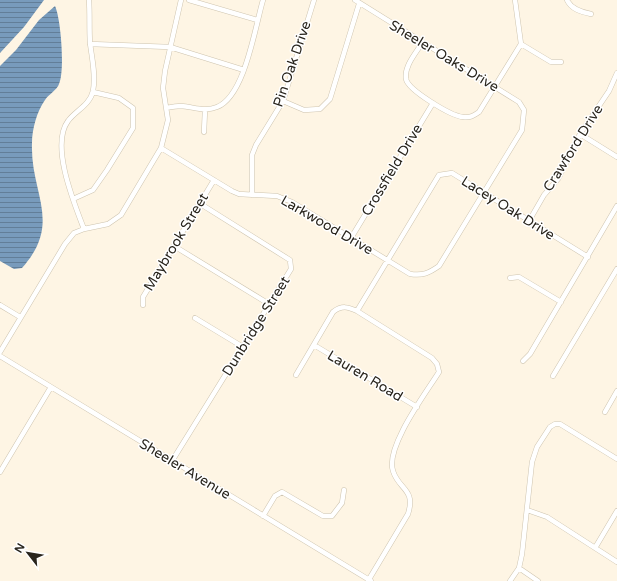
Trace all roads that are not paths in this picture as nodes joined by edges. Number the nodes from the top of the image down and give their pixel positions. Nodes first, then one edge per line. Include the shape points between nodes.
1 (89, 0) edge
2 (181, 0) edge
3 (189, 0) edge
4 (263, 0) edge
5 (314, 0) edge
6 (355, 0) edge
7 (515, 0) edge
8 (567, 0) edge
9 (359, 4) junction
10 (591, 14) dead end
11 (257, 20) junction
12 (422, 43) junction
13 (90, 44) junction
14 (521, 44) junction
15 (170, 47) junction
16 (561, 62) dead end
17 (244, 70) junction
18 (617, 73) edge
19 (495, 87) junction
20 (93, 92) junction
21 (283, 101) junction
22 (433, 103) junction
23 (166, 108) junction
24 (205, 110) junction
25 (204, 132) dead end
26 (580, 134) junction
27 (161, 148) junction
28 (617, 157) edge
29 (214, 180) junction
30 (484, 192) junction
31 (252, 195) junction
32 (73, 199) junction
33 (199, 203) junction
34 (617, 206) edge
35 (529, 222) junction
36 (84, 229) junction
37 (351, 238) junction
38 (174, 246) junction
39 (588, 257) junction
40 (388, 261) junction
41 (617, 270) edge
42 (510, 278) dead end
43 (561, 302) junction
44 (269, 304) junction
45 (0, 305) edge
46 (143, 305) dead end
47 (358, 311) junction
48 (20, 317) junction
49 (195, 318) dead end
50 (314, 345) junction
51 (243, 347) junction
52 (0, 352) edge
53 (0, 356) edge
54 (523, 361) dead end
55 (296, 375) dead end
56 (553, 376) dead end
57 (51, 387) junction
58 (617, 391) edge
59 (417, 407) junction
60 (605, 412) dead end
61 (617, 459) edge
62 (172, 461) junction
63 (0, 472) edge
64 (344, 490) dead end
65 (527, 510) junction
66 (617, 511) edge
67 (263, 516) junction
68 (595, 548) junction
69 (617, 562) edge
70 (518, 568) junction
71 (369, 581) edge
72 (510, 581) edge
73 (538, 581) edge

1 - 13 street
2 - 15 street
3 - 11 street
4 - 11 street
5 - 21 street, Pin Oak Drive
6 - 9 street, Sheeler Oaks Drive
7 - 14 street
8 - 10 street via 569,5
9 - 12 street, Sheeler Oaks Drive
9 - 21 street via 330,98 320,110 309,111
11 - 17 street
12 - 19 street, Sheeler Oaks Drive
12 - 22 street via 406,69 406,79 410,88
13 - 15 street
13 - 20 street via 94,66
14 - 16 street via 551,62
14 - 19 street
15 - 17 street
15 - 23 street via 163,88
17 - 24 street via 225,102
18 - 26 street, Crawford Drive via 610,91
19 - 22 street via 479,112 471,118 461,117
19 - 30 street, Sheeler Oaks Drive via 519,102 525,118 522,130
20 - 32 street via 87,104 68,120 62,131 61,151
20 - 32 street via 119,98 133,108 133,128 93,190
21 - 31 street, Pin Oak Drive via 252,155
22 - 37 street, Crossfield Drive
23 - 24 street via 180,106
23 - 27 street via 168,120
24 - 25 street
26 - 28 street
26 - 35 street, Crawford Drive via 558,179 544,195
27 - 29 street, Larkwood Drive
27 - 36 street via 121,215 108,224
29 - 31 street, Larkwood Drive via 232,191
29 - 33 street, Maybrook Street
30 - 35 street, Lacey Oak Drive
30 - 40 street, Larkwood Drive via 439,266 428,274 410,274
30 - 40 street, Lacey Oak Drive via 452,173 439,176
31 - 37 street, Larkwood Drive via 277,196 292,202
32 - 36 street
33 - 38 street, Maybrook Street
33 - 44 street, Dunbridge Street via 290,260 291,269
34 - 39 street
35 - 39 street, Lacey Oak Drive
36 - 48 street via 74,233 65,244
37 - 40 street, Larkwood Drive
38 - 44 street
38 - 46 street, Maybrook Street via 143,297
39 - 43 street
40 - 47 street, Lacey Oak Drive
41 - 56 street
42 - 43 street via 519,277
43 - 54 street via 530,354
44 - 51 street, Dunbridge Street
45 - 48 street
47 - 50 street via 339,307 333,312
47 - 59 street via 432,358 437,364 439,372
48 - 52 street
49 - 51 street
50 - 55 street
50 - 59 street, Lauren Road
51 - 62 street, Dunbridge Street
53 - 57 street, Sheeler Avenue
57 - 62 street, Sheeler Avenue
57 - 63 street
58 - 60 street
59 - 71 street via 395,445 391,460 393,472 406,489 412,503
61 - 65 street via 560,424 555,424 550,427 537,447 532,462
62 - 67 street, Sheeler Avenue
64 - 67 street via 342,503 332,516 323,516 282,492 275,496
65 - 68 street via 547,517
65 - 70 street
66 - 68 street
67 - 71 street, Sheeler Avenue
68 - 69 street
70 - 72 street
70 - 73 street

